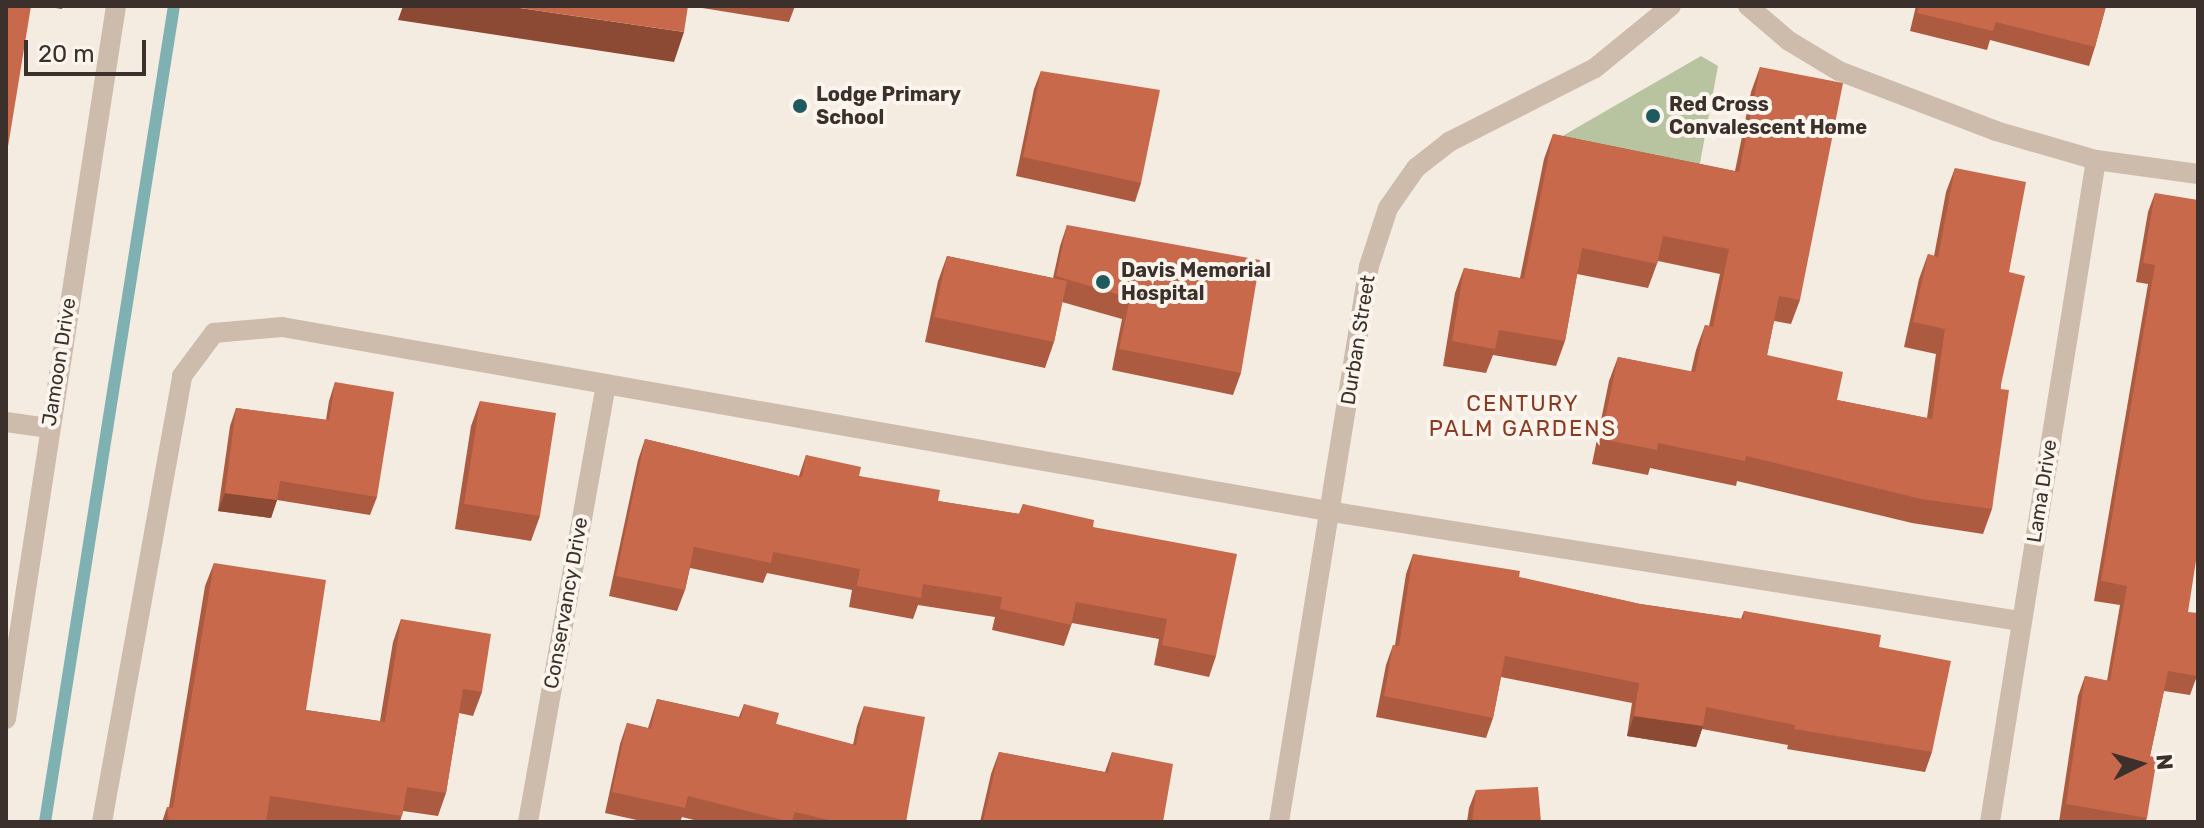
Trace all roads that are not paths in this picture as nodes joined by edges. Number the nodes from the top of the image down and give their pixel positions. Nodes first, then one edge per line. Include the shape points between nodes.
1 (116, 6) edge
2 (1671, 6) edge
3 (1748, 6) edge
4 (2096, 160) junction
5 (2198, 174) edge
6 (606, 385) junction
7 (6, 422) edge
8 (48, 428) junction
9 (1333, 512) junction
10 (2020, 621) junction
11 (6, 719) edge
12 (102, 822) edge
13 (528, 822) edge
14 (1279, 822) edge
15 (1990, 822) edge

1 - 8 street, Jamoon Drive
2 - 9 street, Durban Street via 1595,68 1449,142 1416,168 1388,208 1369,266
3 - 4 street via 1789,41 1839,71 1996,131
4 - 5 street
4 - 10 street, Lama Drive
6 - 9 street
6 - 12 street via 282,327 214,333 182,376
6 - 13 street, Conservancy Drive
7 - 8 street
8 - 11 street, Jamoon Drive
9 - 10 street
9 - 14 street, Durban Street
10 - 15 street, Lama Drive

